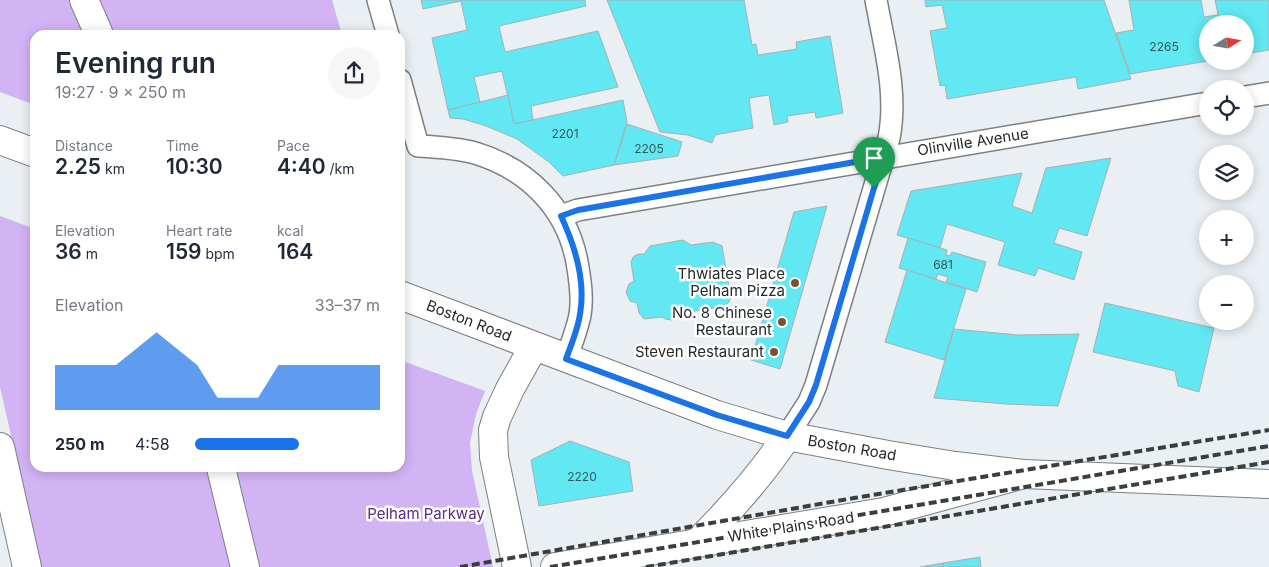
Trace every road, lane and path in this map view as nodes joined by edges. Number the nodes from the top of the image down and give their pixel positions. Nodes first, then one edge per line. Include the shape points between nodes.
1 (83, 0) edge
2 (378, 0) edge
3 (876, 0) edge
4 (97, 30) edge
5 (387, 30) edge
6 (1269, 93) edge
7 (1254, 96) edge
8 (405, 98) edge
9 (1199, 104) edge
10 (0, 140) edge
11 (30, 151) edge
12 (884, 157) junction
13 (561, 216) junction
14 (405, 297) edge
15 (534, 346) junction
16 (566, 359) junction
17 (787, 436) junction
18 (0, 447) edge
19 (223, 472) edge
20 (1024, 474) junction
21 (1269, 484) edge
22 (698, 542) junction
23 (27, 567) edge
24 (245, 567) edge
25 (517, 567) edge
26 (555, 567) edge

1 - 4 main road
2 - 5 street
3 - 12 street via 893,100 892,124
6 - 7 street
8 - 13 street via 418,146 475,153 509,168 538,189
9 - 12 street, Olinville Avenue
10 - 11 main road
12 - 13 street, Olinville Avenue via 588,208
12 - 17 street via 816,385
13 - 16 street via 574,246 582,299
14 - 15 main road, Boston Road
15 - 16 main road, Boston Road
15 - 25 main road via 493,430 494,457
16 - 17 main road, Boston Road via 717,415
17 - 20 main road, Boston Road via 907,458
17 - 22 main road via 732,509
18 - 23 main road
19 - 24 main road
20 - 21 main road, Boston Road
20 - 22 main road, White Plains Road via 884,512
22 - 26 main road, White Plains Road

